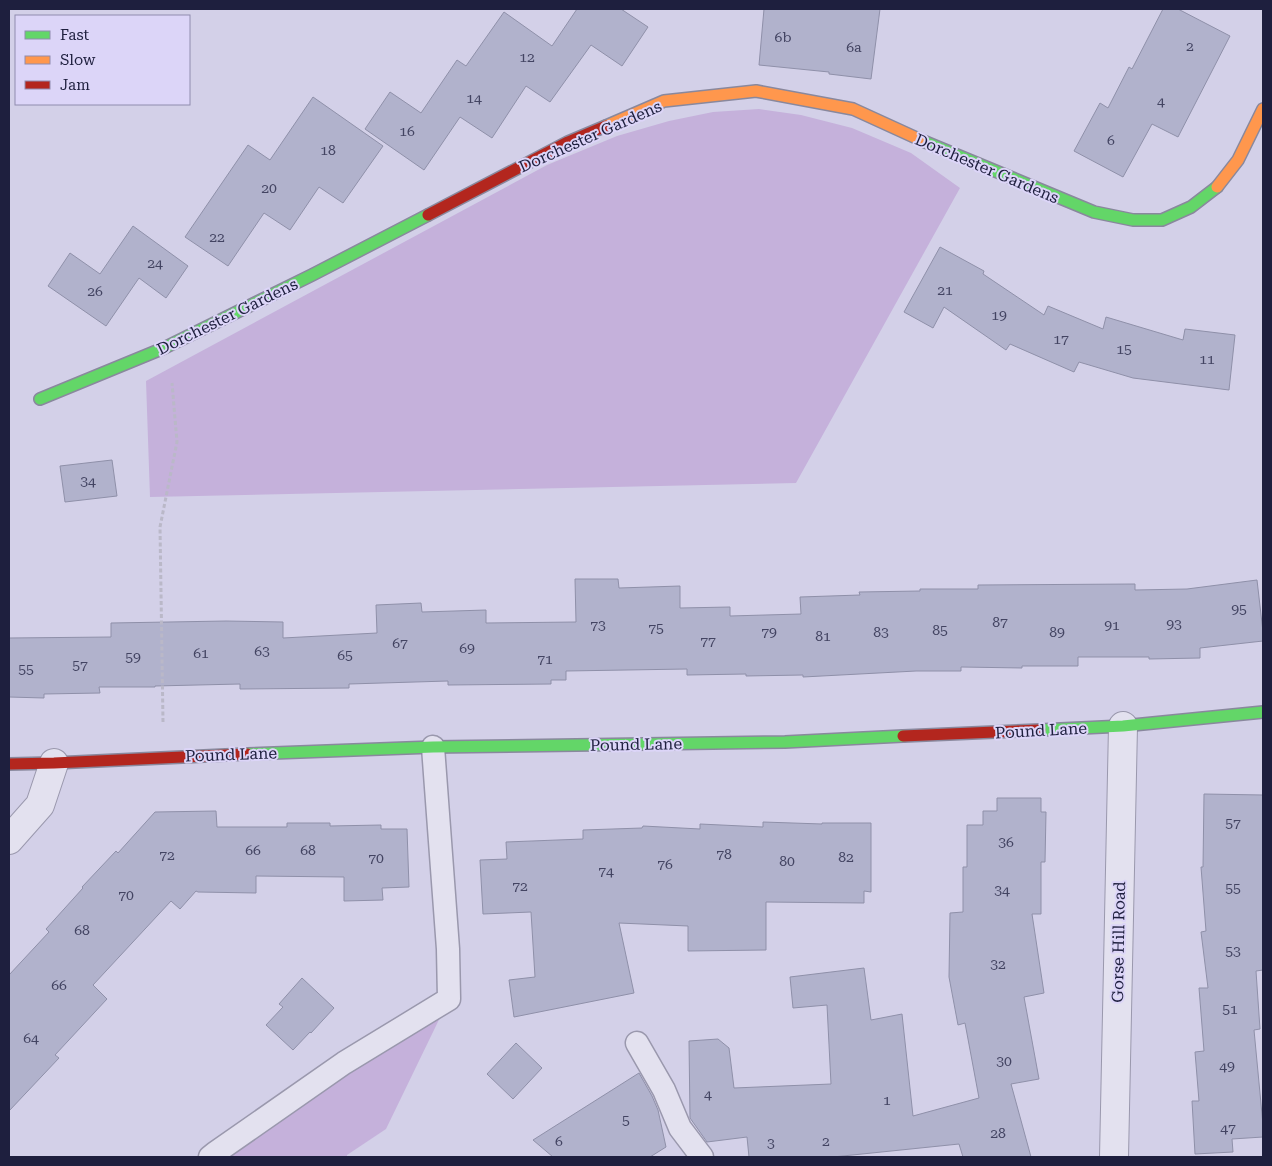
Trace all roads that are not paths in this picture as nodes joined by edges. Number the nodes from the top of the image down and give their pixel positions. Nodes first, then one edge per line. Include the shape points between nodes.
1 (1263, 109) edge
2 (40, 399) dead end
3 (1263, 712) edge
4 (1123, 726) junction
5 (433, 747) junction
6 (54, 763) junction
7 (9, 764) edge
8 (9, 840) edge
9 (637, 1043) dead end
10 (210, 1157) edge
11 (702, 1157) edge
12 (1114, 1157) edge

1 - 2 street, Dorchester Gardens via 1238,160 1218,186 1191,207 1162,220 1133,220 1094,212 854,109 756,91 664,101 568,142 164,348
3 - 4 street, Pound Lane
4 - 5 street, Pound Lane via 785,742
4 - 12 street, Gorse Hill Road
5 - 6 street, Pound Lane
5 - 10 lane via 449,999 344,1063
6 - 7 street, Pound Lane
6 - 8 street via 40,805
9 - 11 lane via 664,1090 680,1128

